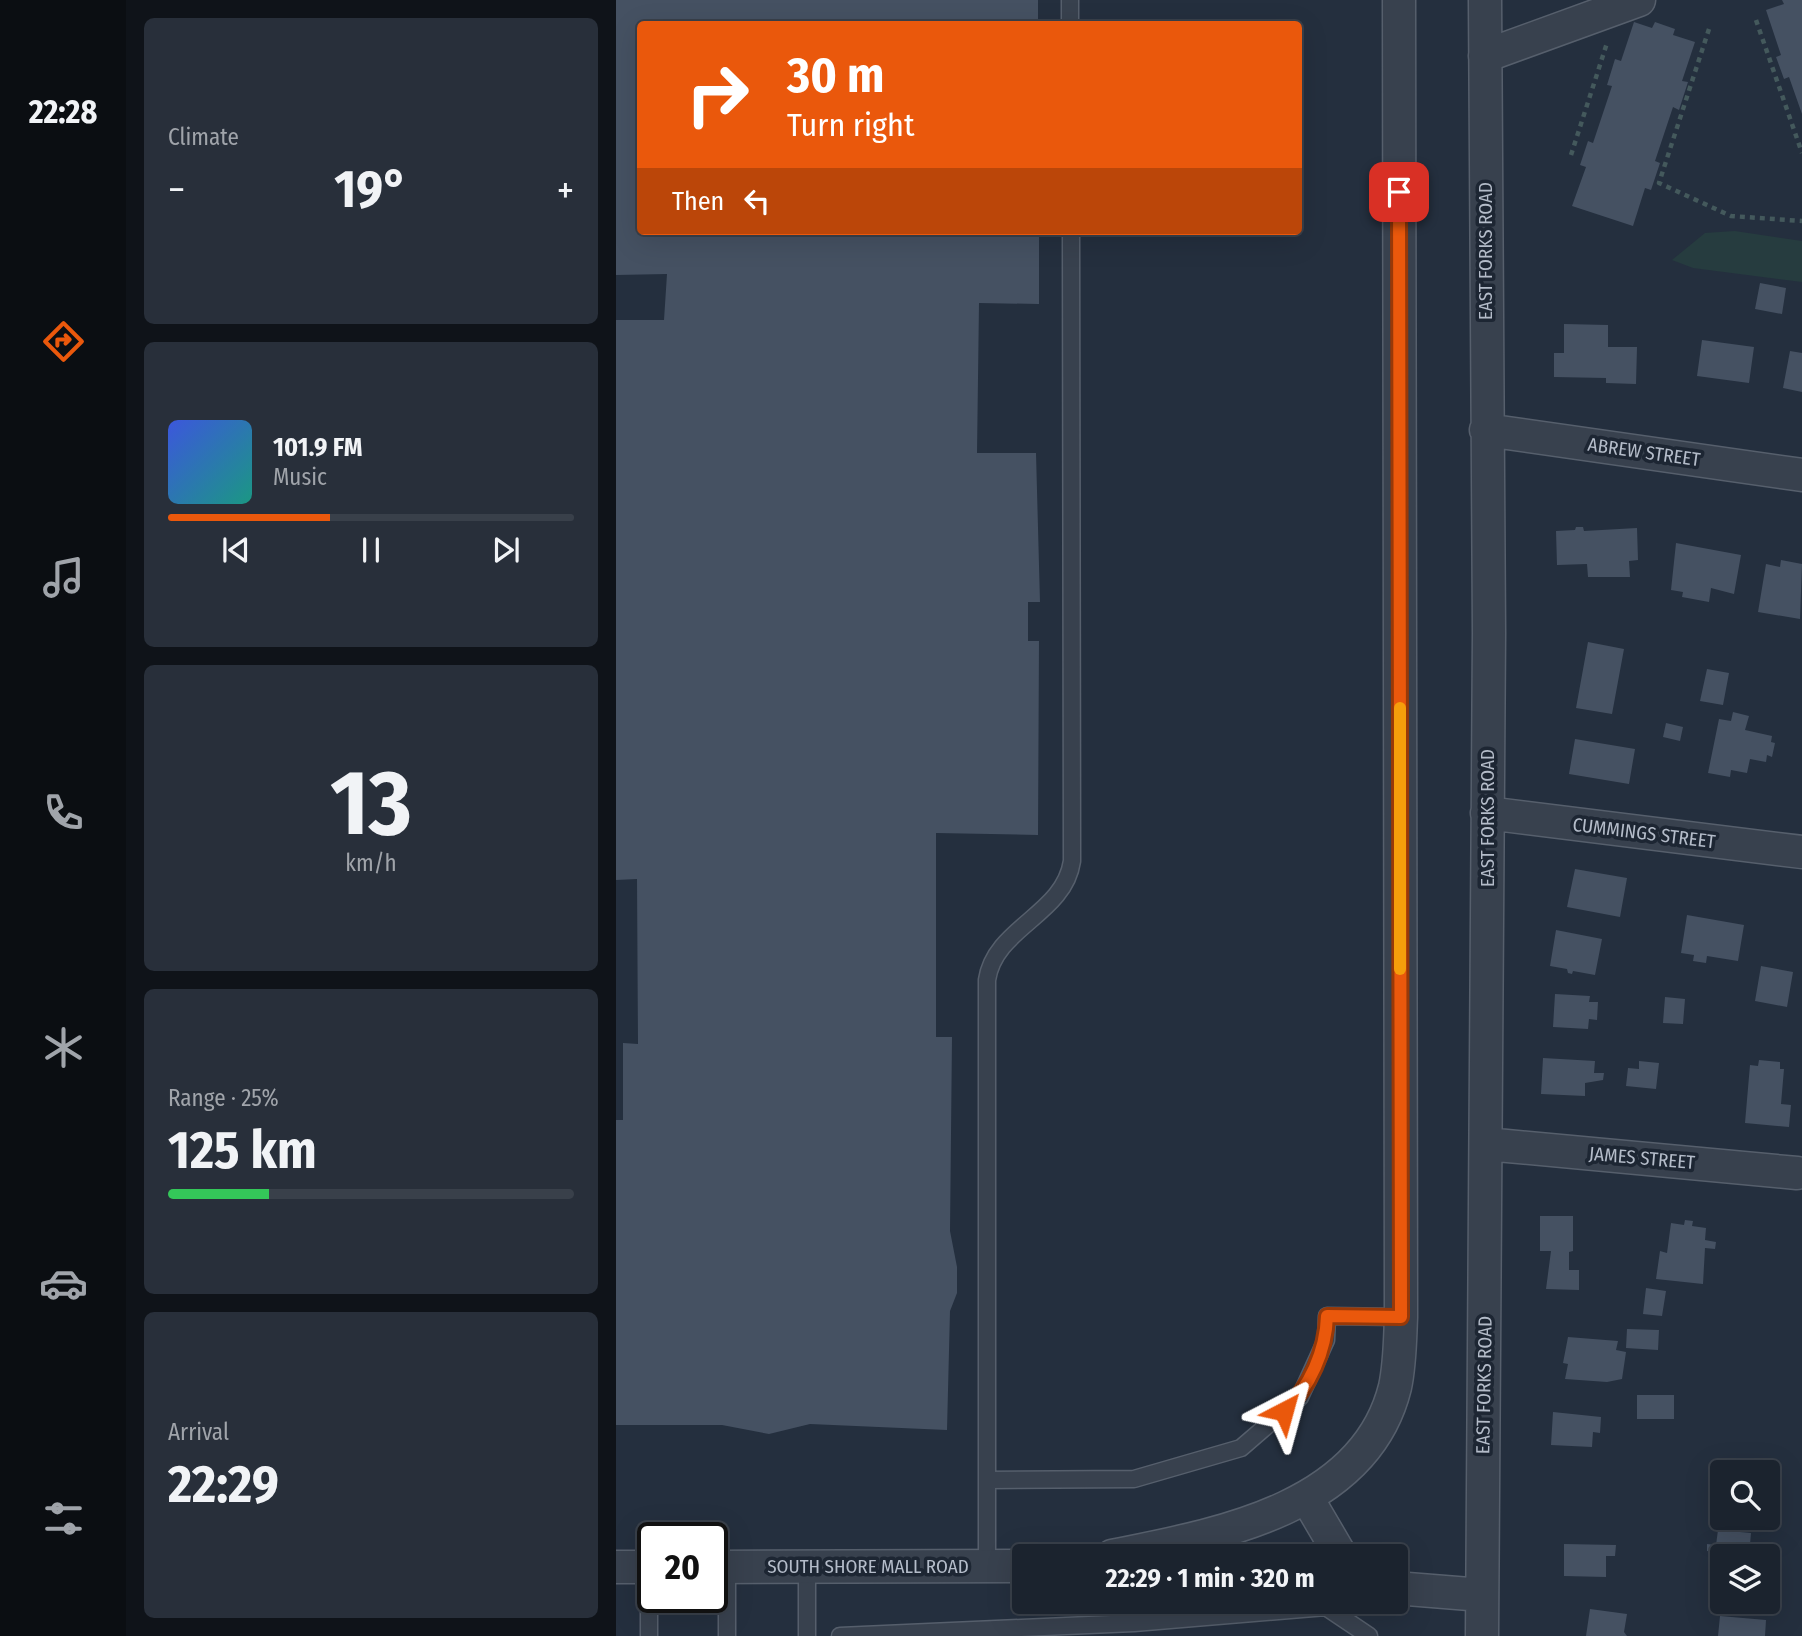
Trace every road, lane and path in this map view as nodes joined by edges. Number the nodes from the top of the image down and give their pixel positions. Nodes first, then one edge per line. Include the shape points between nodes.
1 (1070, 0) edge
2 (1399, 0) edge
3 (1485, 0) edge
4 (1639, 0) edge
5 (1756, 20) dead end
6 (1070, 21) edge
7 (1709, 29) dead end
8 (1611, 32) dead end
9 (1485, 55) junction
10 (1802, 153) edge
11 (1571, 155) dead end
12 (1802, 221) edge
13 (1071, 235) edge
14 (1486, 430) junction
15 (1802, 475) edge
16 (1487, 813) junction
17 (1802, 852) edge
18 (1486, 1144) junction
19 (1797, 1173) dead end
20 (1401, 1317) junction
21 (987, 1480) junction
22 (1307, 1498) junction
23 (1162, 1544) edge
24 (1334, 1544) edge
25 (807, 1566) junction
26 (1012, 1566) edge
27 (616, 1567) edge
28 (637, 1567) edge
29 (728, 1567) edge
30 (987, 1567) junction
31 (1408, 1589) edge
32 (1482, 1595) junction
33 (650, 1613) edge
34 (725, 1613) edge
35 (1133, 1614) edge
36 (1133, 1623) junction
37 (649, 1636) edge
38 (727, 1636) edge
39 (807, 1636) edge
40 (840, 1636) edge
41 (1369, 1636) edge
42 (1482, 1636) edge

1 - 6 lane
2 - 20 street
3 - 9 street, EAST FORKS ROAD
4 - 9 street
5 - 10 path
7 - 12 path via 1660,183 1731,216
8 - 11 path
9 - 14 street, EAST FORKS ROAD
13 - 21 lane via 1072,861 1062,891 1003,946 989,970
14 - 15 street, ABREW STREET
14 - 16 street, EAST FORKS ROAD
16 - 17 street, CUMMINGS STREET
16 - 18 street, EAST FORKS ROAD
18 - 19 street, JAMES STREET
18 - 32 street, EAST FORKS ROAD
20 - 21 lane via 1327,1316 1326,1340 1300,1397 1241,1448 1134,1479
20 - 22 street via 1395,1386 1382,1419 1356,1458
21 - 30 lane
22 - 23 street via 1267,1515
22 - 24 street
25 - 29 street, SOUTH SHORE MALL ROAD
25 - 30 street, SOUTH SHORE MALL ROAD
25 - 39 lane
26 - 30 street, SOUTH SHORE MALL ROAD
27 - 28 street
31 - 32 street
32 - 42 street, EAST FORKS ROAD
33 - 37 lane
34 - 38 lane
35 - 36 lane
36 - 40 lane
36 - 41 lane via 1326,1607

